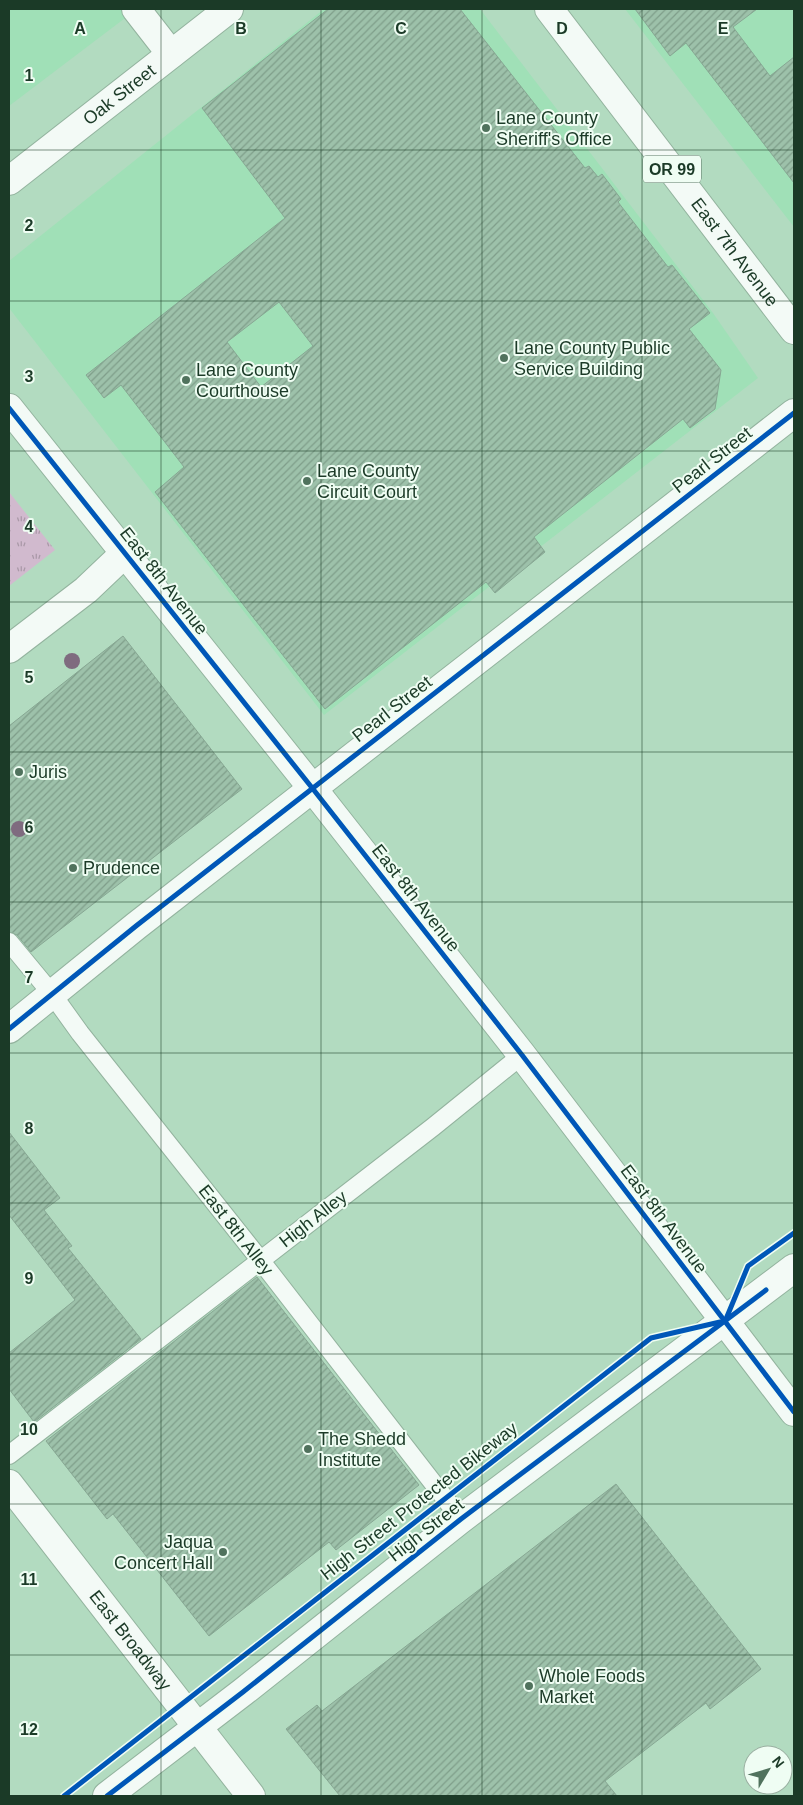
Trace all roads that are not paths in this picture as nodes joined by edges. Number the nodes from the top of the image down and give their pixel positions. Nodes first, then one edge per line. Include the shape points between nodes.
1 (136, 9) edge
2 (229, 9) edge
3 (549, 9) edge
4 (171, 54) junction
5 (9, 181) edge
6 (794, 330) edge
7 (9, 408) edge
8 (794, 413) edge
9 (125, 553) junction
10 (9, 649) edge
11 (313, 789) junction
12 (9, 942) edge
13 (52, 994) junction
14 (9, 1029) edge
15 (522, 1055) junction
16 (261, 1261) junction
17 (794, 1268) edge
18 (725, 1321) junction
19 (794, 1412) edge
20 (9, 1455) edge
21 (9, 1484) edge
22 (461, 1519) junction
23 (198, 1727) junction
24 (107, 1796) edge
25 (251, 1796) edge

1 - 4 street
2 - 4 street, Oak Street
3 - 6 street, East 7th Avenue / OR 99
4 - 5 street, Oak Street
7 - 9 street, East 8th Avenue
8 - 11 street, Pearl Street
9 - 10 street via 86,590
9 - 11 street, East 8th Avenue
11 - 13 street, Pearl Street
11 - 15 street, East 8th Avenue
12 - 13 lane, East 8th Alley
13 - 14 street, Pearl Street
13 - 16 lane, East 8th Alley
15 - 16 lane, High Alley
15 - 18 street, East 8th Avenue
16 - 20 lane, High Alley
16 - 22 lane, East 8th Alley
17 - 18 street, High Street
18 - 19 street, East 8th Avenue
18 - 22 street, High Street
21 - 23 street, East Broadway
22 - 23 street, High Street
23 - 24 street, High Street
23 - 25 street, East Broadway

